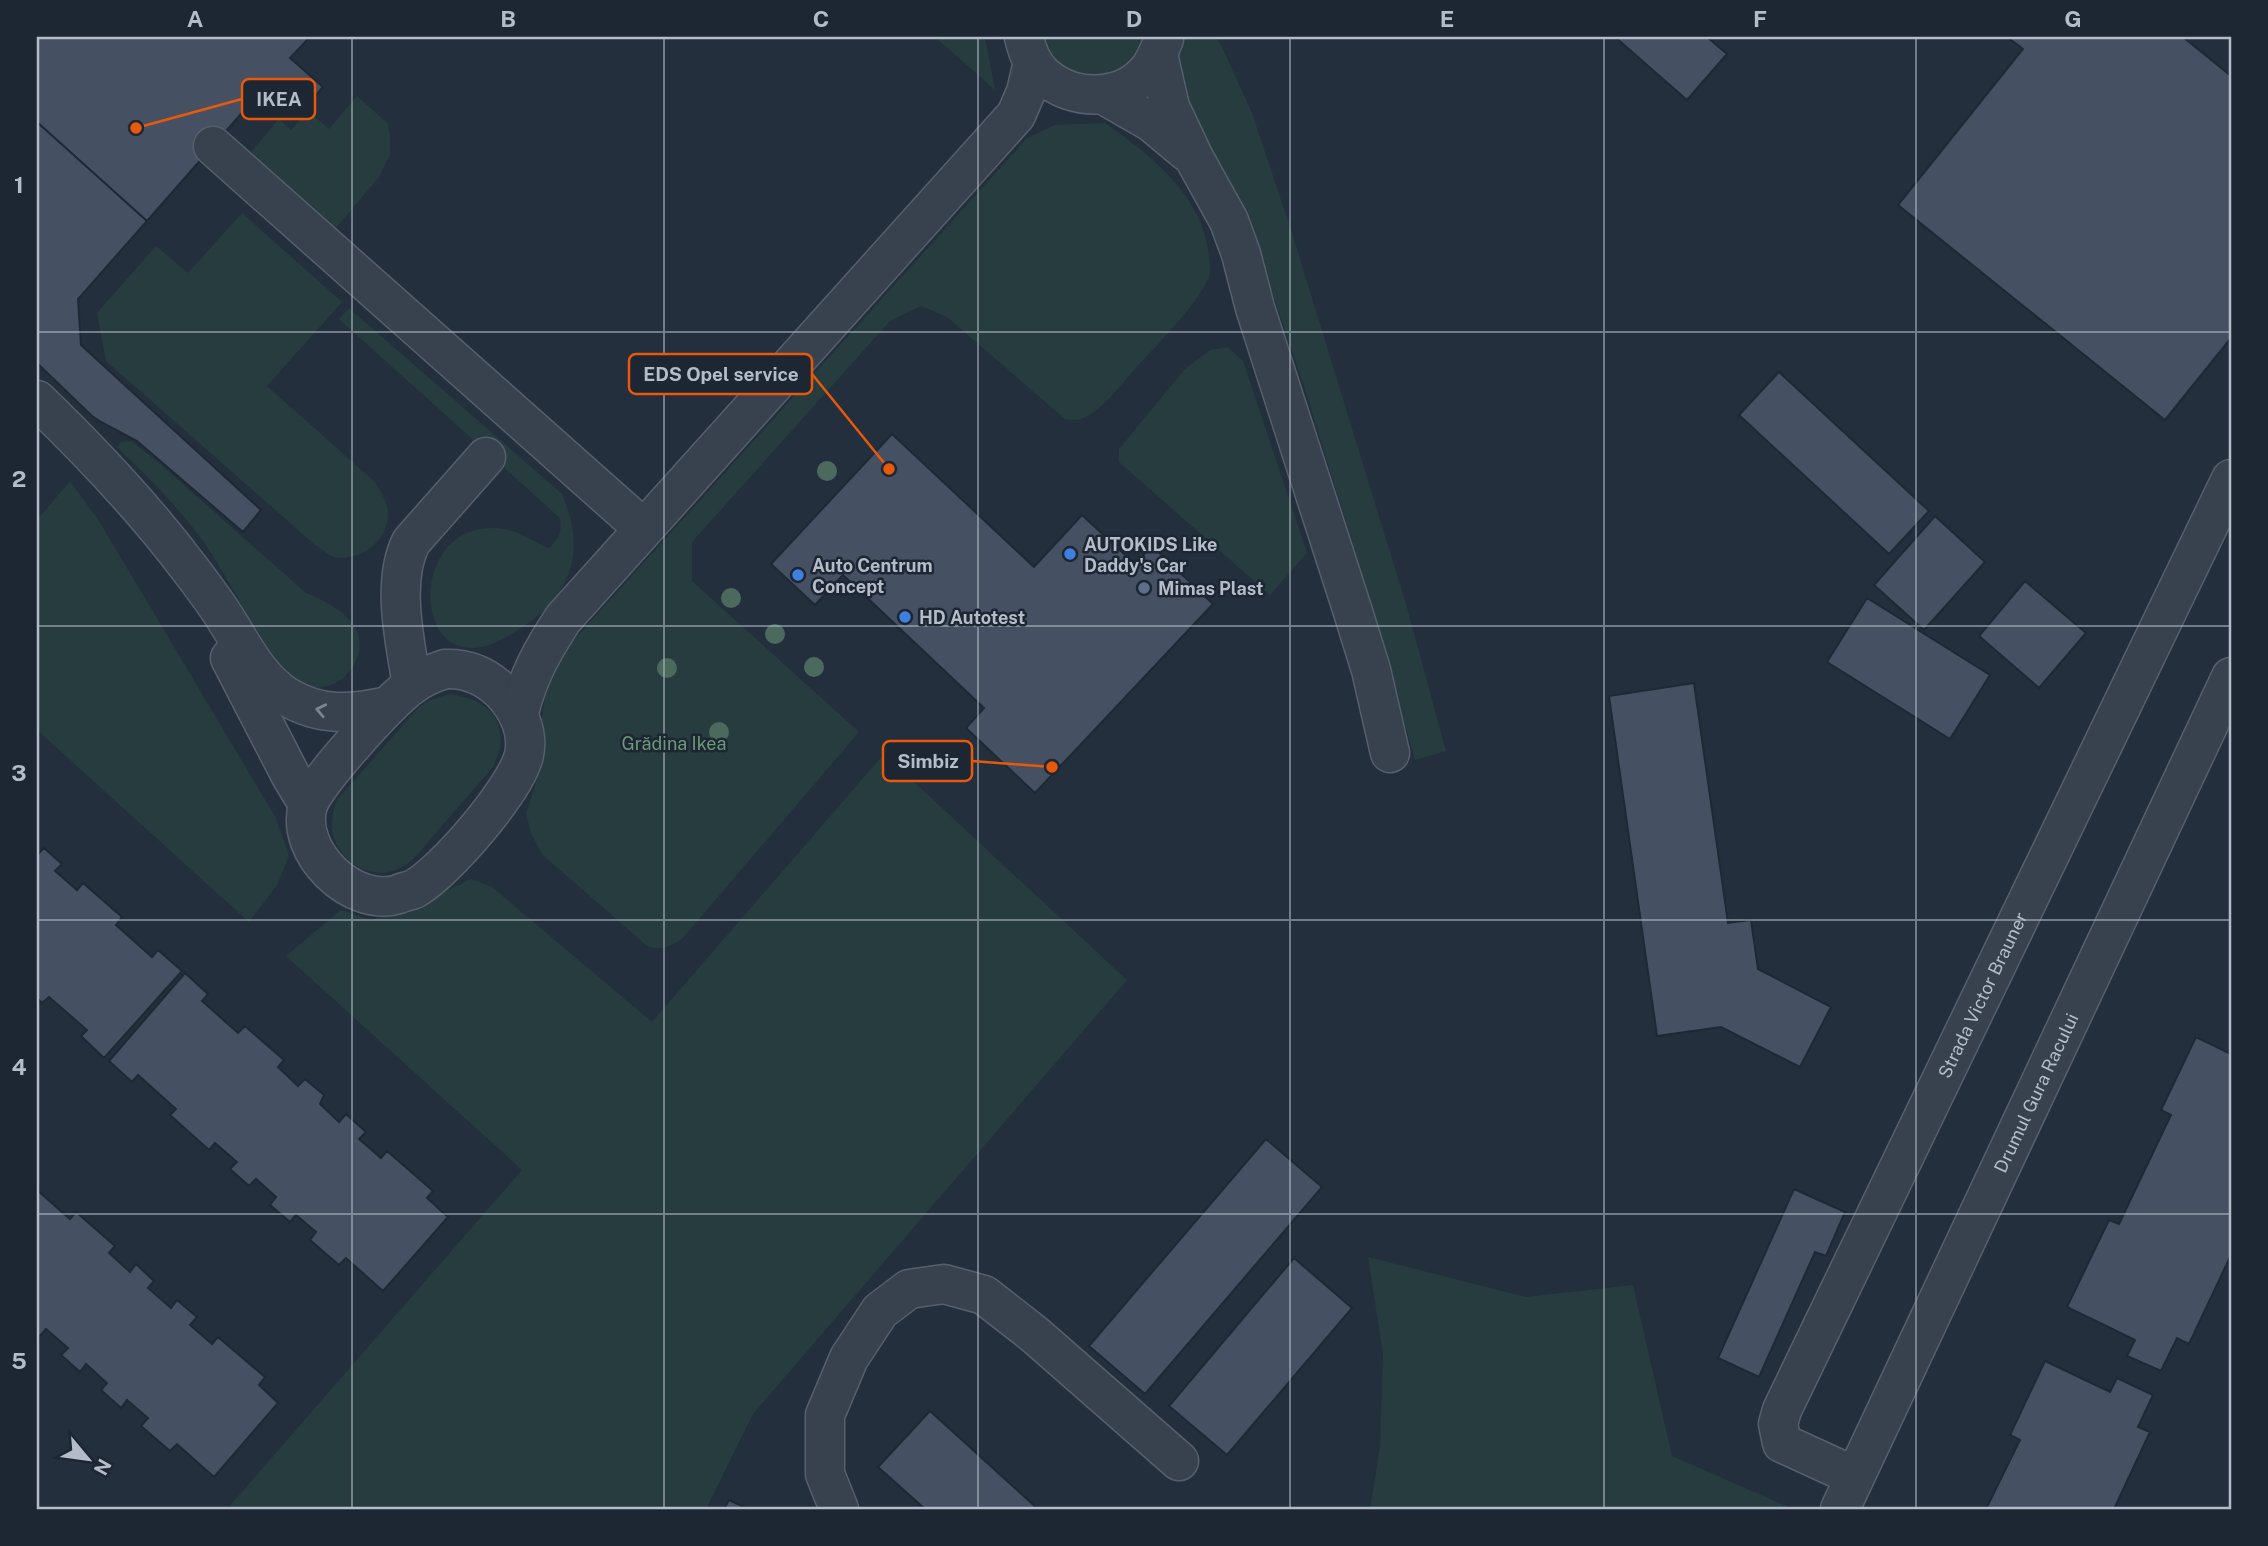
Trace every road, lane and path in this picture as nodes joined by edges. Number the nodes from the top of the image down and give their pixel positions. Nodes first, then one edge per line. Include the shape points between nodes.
1 (1161, 45) edge
2 (1028, 49) edge
3 (1087, 93) junction
4 (1016, 115) junction
5 (214, 146) dead end
6 (1194, 158) junction
7 (37, 400) edge
8 (486, 457) dead end
9 (2231, 479) edge
10 (644, 529) junction
11 (170, 544) junction
12 (563, 619) junction
13 (474, 673) junction
14 (2231, 677) edge
15 (400, 695) junction
16 (519, 713) junction
17 (1391, 753) dead end
18 (308, 804) junction
19 (1179, 1461) dead end
20 (1847, 1493) edge
21 (839, 1509) edge

1 - 3 street via 1149,70 1135,82 1120,90
1 - 6 street via 1170,107
2 - 3 street via 1042,74 1055,84
2 - 4 street via 1026,92
3 - 4 street
3 - 6 street via 1151,122
4 - 10 street
5 - 10 street
6 - 17 street via 1229,221 1241,254 1371,670
7 - 11 street via 105,467
8 - 15 street via 404,555
9 - 20 street, Strada Victor Brauner via 1782,1410 1782,1443
10 - 12 street
15 -> 11 street via 359,712 306,707 284,695 266,679
11 - 18 street
12 - 13 street via 517,652
12 - 16 street via 534,666
13 - 15 street via 445,669 429,674
13 - 16 street via 500,690
14 - 20 street, Drumul Gura Racului
15 - 18 street via 331,771
16 - 18 street via 524,753 510,787 454,854 413,889 371,897 335,876 311,844
19 - 21 street via 984,1296 944,1284 909,1289 880,1311 849,1358 825,1415 825,1474

